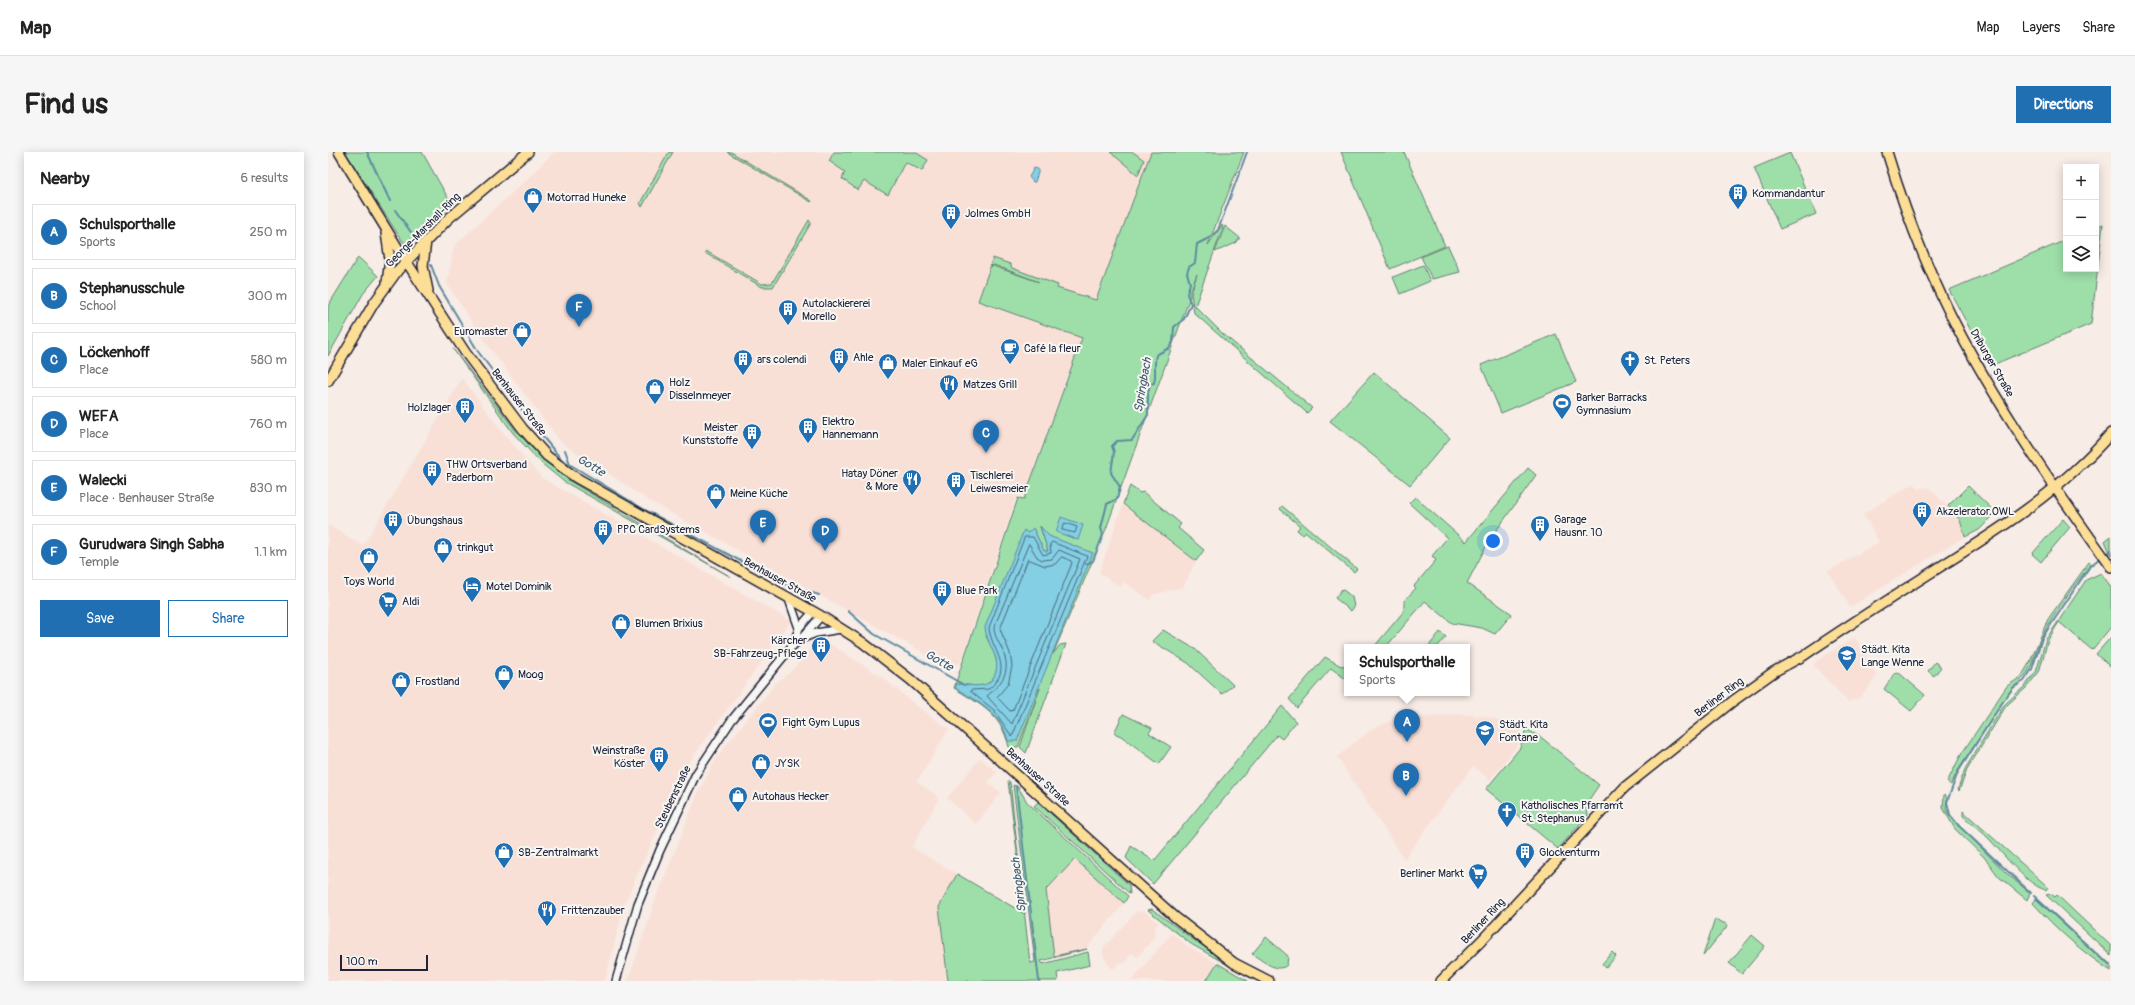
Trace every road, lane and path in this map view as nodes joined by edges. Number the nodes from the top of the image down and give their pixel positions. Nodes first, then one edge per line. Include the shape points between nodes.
1 (339, 152) edge
2 (528, 152) edge
3 (1887, 152) edge
4 (384, 226) junction
5 (426, 241) junction
6 (406, 262) junction
7 (387, 284) junction
8 (430, 298) junction
9 (328, 381) edge
10 (2111, 433) edge
11 (2056, 488) junction
12 (2109, 565) edge
13 (789, 599) junction
14 (817, 614) junction
15 (799, 628) junction
16 (841, 629) junction
17 (802, 638) junction
18 (792, 646) junction
19 (616, 981) edge
20 (1269, 981) edge
21 (1441, 981) edge

1 - 4 main road, Benhauser Straße
2 - 5 main road, George-Marshall-Ring
3 - 11 main road, Driburger Straße via 1915,234 1962,336 2012,422
4 - 6 main road, Benhauser Straße
4 - 7 main road via 390,260
5 - 6 main road, George-Marshall-Ring
5 - 8 main road via 423,266
6 - 7 main road, George-Marshall-Ring
6 - 8 main road, Benhauser Straße
7 - 9 main road, George-Marshall-Ring
8 - 13 main road, Benhauser Straße via 494,392 547,456 575,477
10 - 11 main road, Berliner Ring via 2080,467
11 - 12 main road, Driburger Straße
11 - 21 main road, Berliner Ring via 1981,541 1803,656 1775,671 1684,738 1625,787
13 - 14 main road, Benhauser Straße
13 - 15 street
14 - 15 street, Steubenstraße
14 - 16 main road, Benhauser Straße
14 - 17 street, Steubenstraße
15 - 18 street, Steubenstraße
16 - 17 street via 822,631
16 - 20 main road, Benhauser Straße via 911,680 1175,917 1234,963
17 - 18 street, Steubenstraße
18 - 19 street, Steubenstraße via 731,721 696,774 638,904

